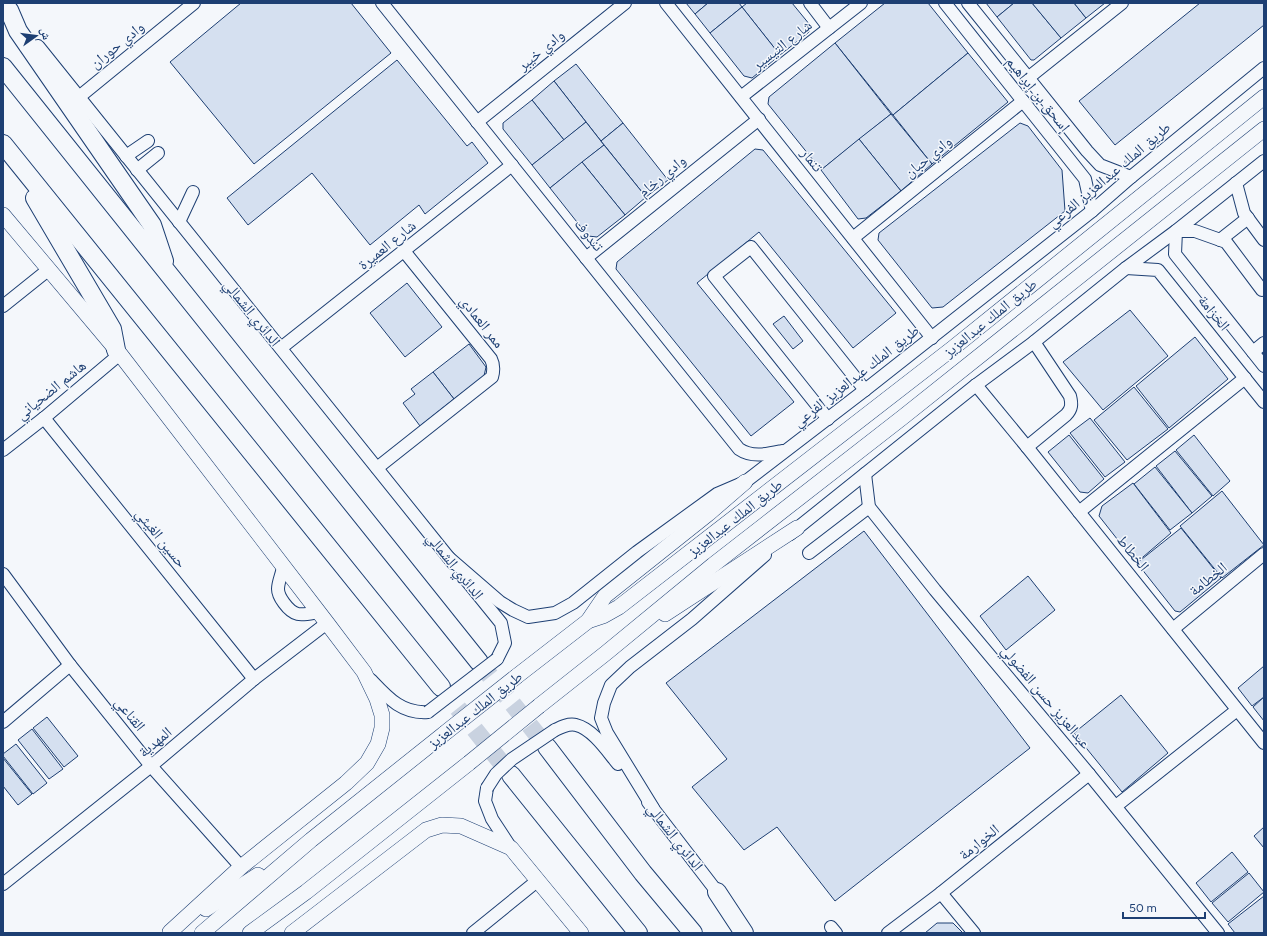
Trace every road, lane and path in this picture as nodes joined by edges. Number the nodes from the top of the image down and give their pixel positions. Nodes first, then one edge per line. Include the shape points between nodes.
1 (194, 3) edge
2 (382, 3) edge
3 (625, 3) edge
4 (666, 3) edge
5 (810, 3) edge
6 (861, 3) edge
7 (945, 3) edge
8 (968, 3) edge
9 (1122, 3) edge
10 (6, 6) edge
11 (829, 28) junction
12 (3, 66) edge
13 (1264, 68) edge
14 (1028, 78) junction
15 (79, 97) junction
16 (741, 97) junction
17 (1264, 97) edge
18 (1023, 101) junction
19 (759, 119) junction
20 (477, 122) junction
21 (1264, 129) edge
22 (148, 141) dead end
23 (3, 144) edge
24 (1087, 151) junction
25 (158, 153) dead end
26 (126, 156) junction
27 (1264, 161) edge
28 (18, 163) junction
29 (1073, 164) junction
30 (512, 165) junction
31 (137, 170) junction
32 (1131, 177) junction
33 (1236, 183) junction
34 (193, 192) dead end
35 (1092, 211) junction
36 (3, 215) edge
37 (1248, 218) junction
38 (179, 222) junction
39 (1176, 231) junction
40 (853, 238) junction
41 (1220, 240) junction
42 (1264, 240) edge
43 (404, 251) junction
44 (586, 258) junction
45 (1183, 266) junction
46 (1126, 268) junction
47 (48, 270) junction
48 (167, 272) junction
49 (1167, 280) junction
50 (1264, 288) edge
51 (3, 306) edge
52 (932, 338) junction
53 (1034, 342) junction
54 (1264, 343) edge
55 (281, 348) junction
56 (118, 352) junction
57 (1253, 352) junction
58 (1264, 366) edge
59 (1246, 378) junction
60 (976, 385) junction
61 (865, 390) junction
62 (1264, 402) edge
63 (44, 418) junction
64 (828, 419) junction
65 (1027, 447) junction
66 (787, 449) junction
67 (3, 450) edge
68 (377, 468) junction
69 (864, 474) junction
70 (745, 482) junction
71 (869, 507) junction
72 (1079, 512) junction
73 (797, 528) junction
74 (809, 553) dead end
75 (448, 557) junction
76 (1263, 558) edge
77 (283, 567) junction
78 (3, 574) edge
79 (323, 618) junction
80 (588, 621) junction
81 (1173, 629) junction
82 (606, 653) junction
83 (479, 662) tunnel mouth
84 (70, 665) junction
85 (364, 672) junction
86 (254, 679) junction
87 (441, 687) tunnel mouth
88 (1237, 710) junction
89 (3, 722) edge
90 (1264, 743) edge
91 (547, 747) tunnel mouth
92 (151, 766) junction
93 (1089, 774) junction
94 (511, 775) tunnel mouth
95 (1116, 806) junction
96 (653, 808) junction
97 (311, 840) junction
98 (511, 848) junction
99 (241, 866) junction
100 (537, 881) junction
101 (3, 884) edge
102 (306, 892) junction
103 (717, 892) junction
104 (941, 893) junction
105 (1212, 931) edge
106 (295, 932) edge
107 (170, 933) edge
108 (202, 933) edge
109 (250, 933) edge
110 (264, 933) edge
111 (473, 933) edge
112 (581, 933) edge
113 (638, 933) edge
114 (693, 933) edge
115 (744, 933) edge
116 (750, 933) edge
117 (888, 933) edge
118 (974, 933) edge

1 - 15 street, وادي حوران
2 - 20 street, تندوف
3 - 20 street, وادي خيبر
4 - 16 street, تنمار
5 - 11 street
6 - 11 street, شارع التيسير
7 - 18 street, إسحق بن إبراهيم
8 - 14 street, إسحق بن إبراهيم
9 - 14 street
10 - 15 street, الدائري الشمالي
10 - 48 highway via 18,31 152,224
11 - 16 street, شارع التيسير
12 - 48 highway
13 - 32 street, طريق الملك عبدالعزيز الفرعي
14 - 24 street, إسحق بن إبراهيم
15 - 26 street, الدائري الشمالي
16 - 19 street, تنمار
17 - 80 main road, طريق الملك عبدالعزيز via 953,348 731,522 619,607
18 - 29 street, إسحق بن إبراهيم
18 - 40 street, وادي حبان
19 - 40 street, تنمار
19 - 44 street, وادي رخام
20 - 30 street, تندوف
21 - 82 main road, طريق الملك عبدالعزيز via 903,417 712,565
22 - 26 street
23 - 28 highway
24 - 29 street via 1092,163 1090,168 1084,169
24 - 32 street, إسحق بن إبراهيم via 1100,166
25 - 31 street
26 - 31 street, الدائري الشمالي
27 - 33 street
28 - 56 highway via 29,187 112,329
28 - 87 highway
29 - 35 street, إسحق بن إبراهيم via 1085,179
30 - 43 street, شارع العميرة
30 - 44 street, تندوف
31 - 38 street, الدائري الشمالي
32 - 35 street, طريق الملك عبدالعزيز الفرعي
33 - 37 street via 1244,213
33 - 39 street
34 - 38 street
35 - 52 street, طريق الملك عبدالعزيز الفرعي
36 - 47 main road
37 - 41 street
37 - 42 street
38 - 55 street, الدائري الشمالي
39 - 41 street via 1195,231
39 - 45 street, الخزامة via 1175,254
39 - 46 street
40 - 52 street, تنمار
41 - 50 street via 1226,242 1262,290
43 - 55 street, شارع العميرة
43 - 68 street, ممر العمادي via 491,359 493,373 492,377
44 - 66 street, تندوف via 739,449 745,454 752,455 770,454
45 - 49 street
45 - 57 street, الخزامة
46 - 49 street, الخزامة via 1158,270
46 - 53 street
47 - 51 street
47 - 56 main road
48 - 83 highway
49 - 59 street, الخزامة
52 - 61 street, طريق الملك عبدالعزيز الفرعي
53 - 60 street
53 - 65 street via 1070,396 1072,403 1071,410 1066,415
54 - 57 street
55 - 68 street, الدائري الشمالي
56 - 63 street, هاشم الضحياني
56 - 77 main road
57 - 58 street, الخزامة
59 - 62 street, الخزامة
59 - 72 street
60 - 65 street, الخطاط
60 - 69 street
61 - 64 street, طريق الملك عبدالعزيز الفرعي
61 - 64 street via 751,247 714,276
63 - 67 street, هاشم الضحياني
63 - 86 street, حسين الغيثي
64 - 66 street, طريق الملك عبدالعزيز الفرعي
65 - 72 street, الخطاط
66 - 70 street, طريق الملك عبدالعزيز الفرعي
68 - 75 street, الدائري الشمالي
69 - 71 street, عبدالعزيز حسن الفضولي
69 - 73 street
70 - 75 street, طريق الملك عبدالعزيز الفرعي via 717,494 637,552 573,603 555,613 528,617 513,610 500,602
70 - 80 main road via 606,596
71 - 74 street
71 - 93 street, عبدالعزيز حسن الفضولي
72 - 81 street, الخطاط
73 - 82 main road
73 - 96 street via 692,619 630,667 611,686 601,718 607,733
75 - 85 street, الدائري الشمالي, bridge via 501,623 506,643 497,659 428,712 418,713 389,700
76 - 81 street, الخطامة
77 - 79 main road
77 - 79 street via 278,587 279,594 290,611
78 - 84 street, القناعي
79 - 85 main road
79 - 86 street, المهدية
80 - 97 main road, طريق الملك عبدالعزيز, bridge
81 - 88 street, الخطاط
82 - 102 main road, طريق الملك عبدالعزيز, bridge
84 - 89 street
84 - 92 street, القناعي
85 - 99 main road via 382,715 378,744 367,763 346,783
86 - 92 street, المهدية
88 - 90 street, الخطاط
88 - 95 street
91 - 114 highway via 643,873
92 - 99 street, القناعي
92 - 101 street, المهدية
93 - 95 street, عبدالعزيز حسن الفضولي
93 - 104 street, الخوارمة
94 - 113 highway
95 - 105 street, عبدالعزيز حسن الفضولي
96 - 98 street, الدائري الشمالي, bridge via 600,741 577,725 566,725 512,759 496,774 487,788 484,801 492,819
96 - 103 street, الدائري الشمالي
97 - 107 main road
97 - 108 main road, طريق الملك عبدالعزيز
98 - 100 main road
98 - 106 main road via 461,826 442,825 426,830
99 - 107 main road
100 - 111 street
100 - 112 main road
102 - 109 main road, طريق الملك عبدالعزيز
102 - 110 main road
103 - 115 highway
103 - 116 street, الدائري الشمالي
104 - 117 street, الخوارمة
104 - 118 street

